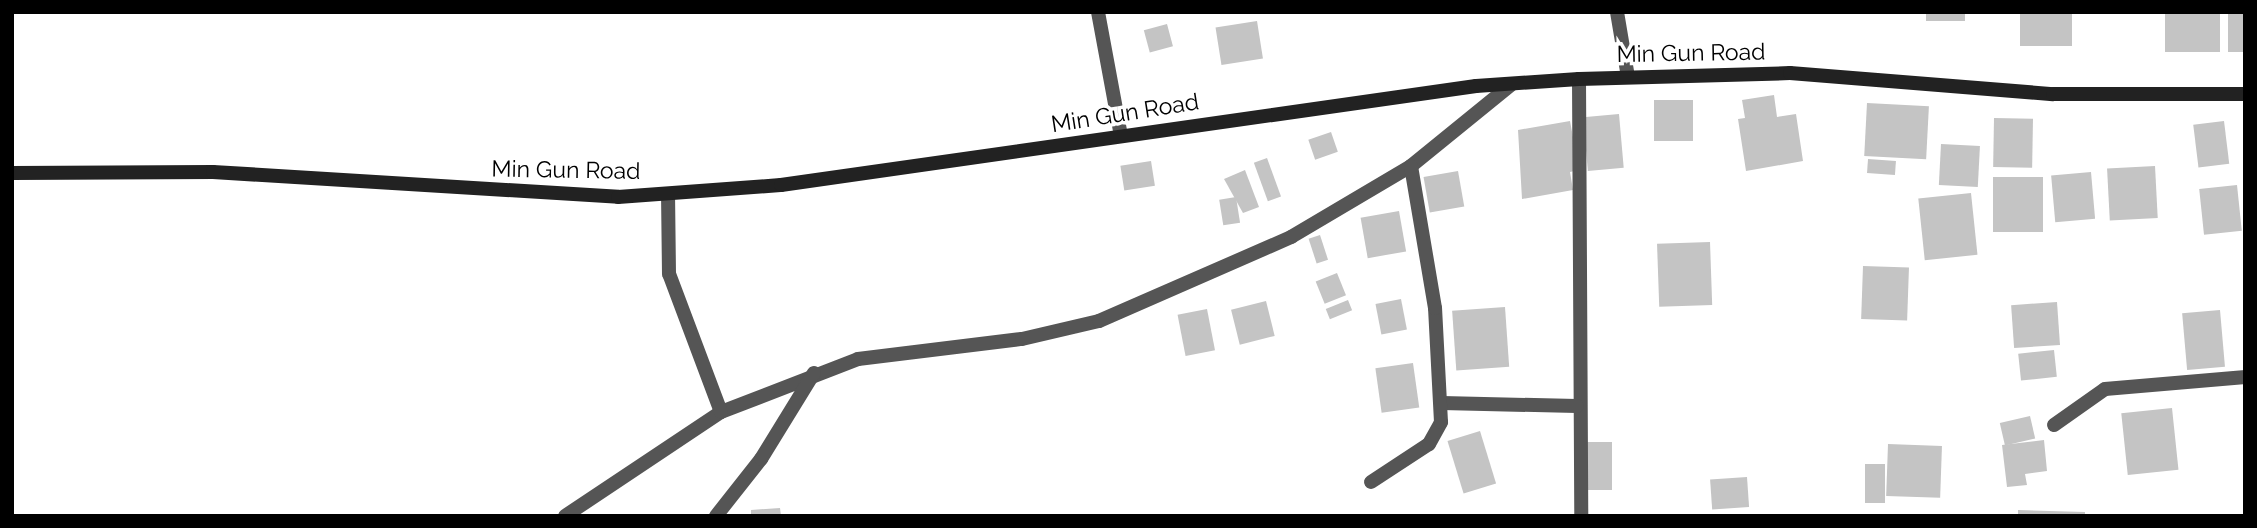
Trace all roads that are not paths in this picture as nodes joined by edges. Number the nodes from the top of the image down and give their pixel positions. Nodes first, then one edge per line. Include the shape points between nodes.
1 (1098, 12) edge
2 (1617, 12) edge
3 (1628, 76) junction
4 (1579, 79) junction
5 (1512, 84) junction
6 (2245, 94) edge
7 (1121, 136) junction
8 (1411, 166) junction
9 (12, 173) edge
10 (668, 194) junction
11 (814, 373) junction
12 (2245, 377) edge
13 (1442, 402) junction
14 (1577, 406) junction
15 (721, 412) junction
16 (2054, 425) dead end
17 (1371, 482) dead end
18 (565, 516) edge
19 (716, 516) edge
20 (1581, 516) edge

1 - 7 street
2 - 3 street
3 - 4 street, Min Gun Road
3 - 6 street, Min Gun Road via 1790,73 2053,94
4 - 5 street, Min Gun Road
4 - 14 street
5 - 7 street, Min Gun Road
5 - 8 street
7 - 10 street, Min Gun Road via 882,173
8 - 11 street via 1291,237 1099,321 1022,339 858,359
8 - 13 street via 1425,226
9 - 10 street, Min Gun Road via 175,171 530,196
10 - 15 street via 669,274
11 - 15 street
11 - 19 street via 761,459
12 - 16 street via 2105,389
13 - 14 street
13 - 17 street via 1429,444
14 - 20 street
15 - 18 street

